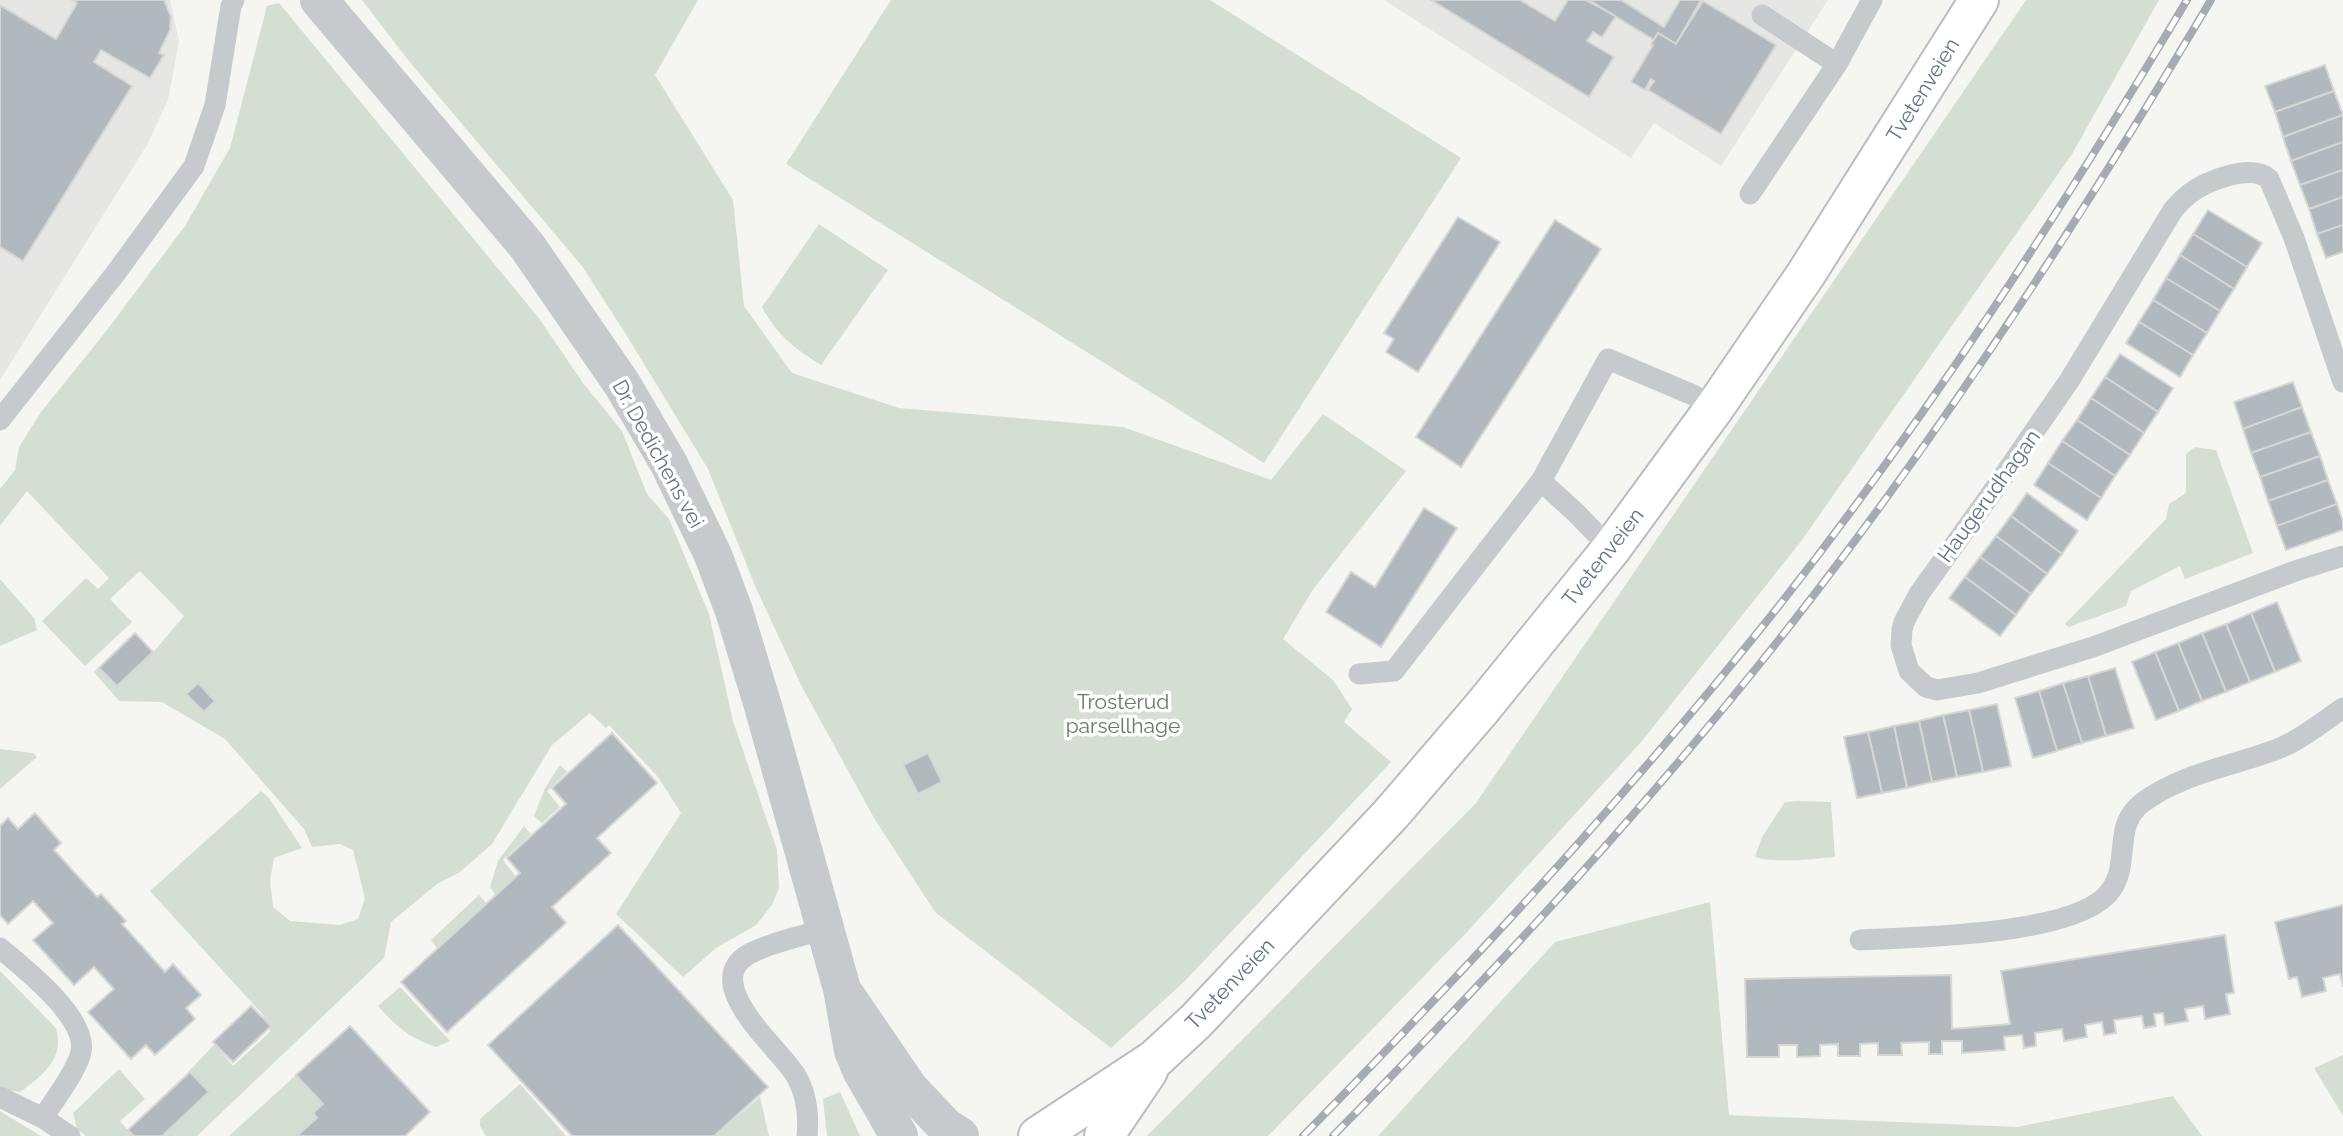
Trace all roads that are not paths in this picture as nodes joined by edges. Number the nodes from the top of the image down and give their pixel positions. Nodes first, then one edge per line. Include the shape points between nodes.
1 (234, 0) edge
2 (319, 0) edge
3 (1872, 0) edge
4 (1979, 0) edge
5 (1762, 15) dead end
6 (1837, 64) junction
7 (1750, 194) dead end
8 (2343, 382) edge
9 (1715, 407) junction
10 (0, 420) edge
11 (1541, 481) junction
12 (1611, 549) junction
13 (2343, 556) edge
14 (1359, 674) dead end
15 (2343, 708) edge
16 (825, 929) junction
17 (1860, 940) dead end
18 (0, 948) edge
19 (842, 989) junction
20 (1156, 1059) junction
21 (0, 1097) edge
22 (43, 1118) junction
23 (70, 1136) edge
24 (807, 1136) edge
25 (899, 1136) edge
26 (960, 1136) edge
27 (1038, 1136) edge
28 (1104, 1136) edge

1 - 10 lane via 215,105 194,166
2 - 16 street, Dr. Dedichens vei via 527,246 622,384 669,464 734,611
3 - 6 lane
4 - 9 main road, Tvetenveien via 1806,274
5 - 6 lane
6 - 7 lane
8 - 13 lane, Haugerudhagan via 2269,179 2264,174 2233,174 2208,182 2173,210 2069,381 1919,594 1904,621 1901,645 1909,671 1926,687 1966,685 2093,647
9 - 11 lane via 1608,359
9 - 12 main road, Tvetenveien
11 - 12 lane
11 - 14 lane via 1394,671
12 - 20 main road, Tvetenveien via 1391,814
15 - 17 lane via 2283,747 2162,790 2139,804 2124,826 2118,877 2104,899 2091,907 2060,919 1993,932
16 - 19 street, Dr. Dedichens vei
16 - 24 lane via 751,953 732,977 742,1005 795,1073 804,1095
18 - 22 lane via 36,978 76,1024 82,1040 75,1066
19 - 25 street, Dr. Dedichens vei via 853,1051
19 - 26 street, Dr. Dedichens vei via 909,1088
20 - 27 main road, Tvetenveien
20 - 28 main road, Tvetenveien
21 - 22 lane
22 - 23 lane

